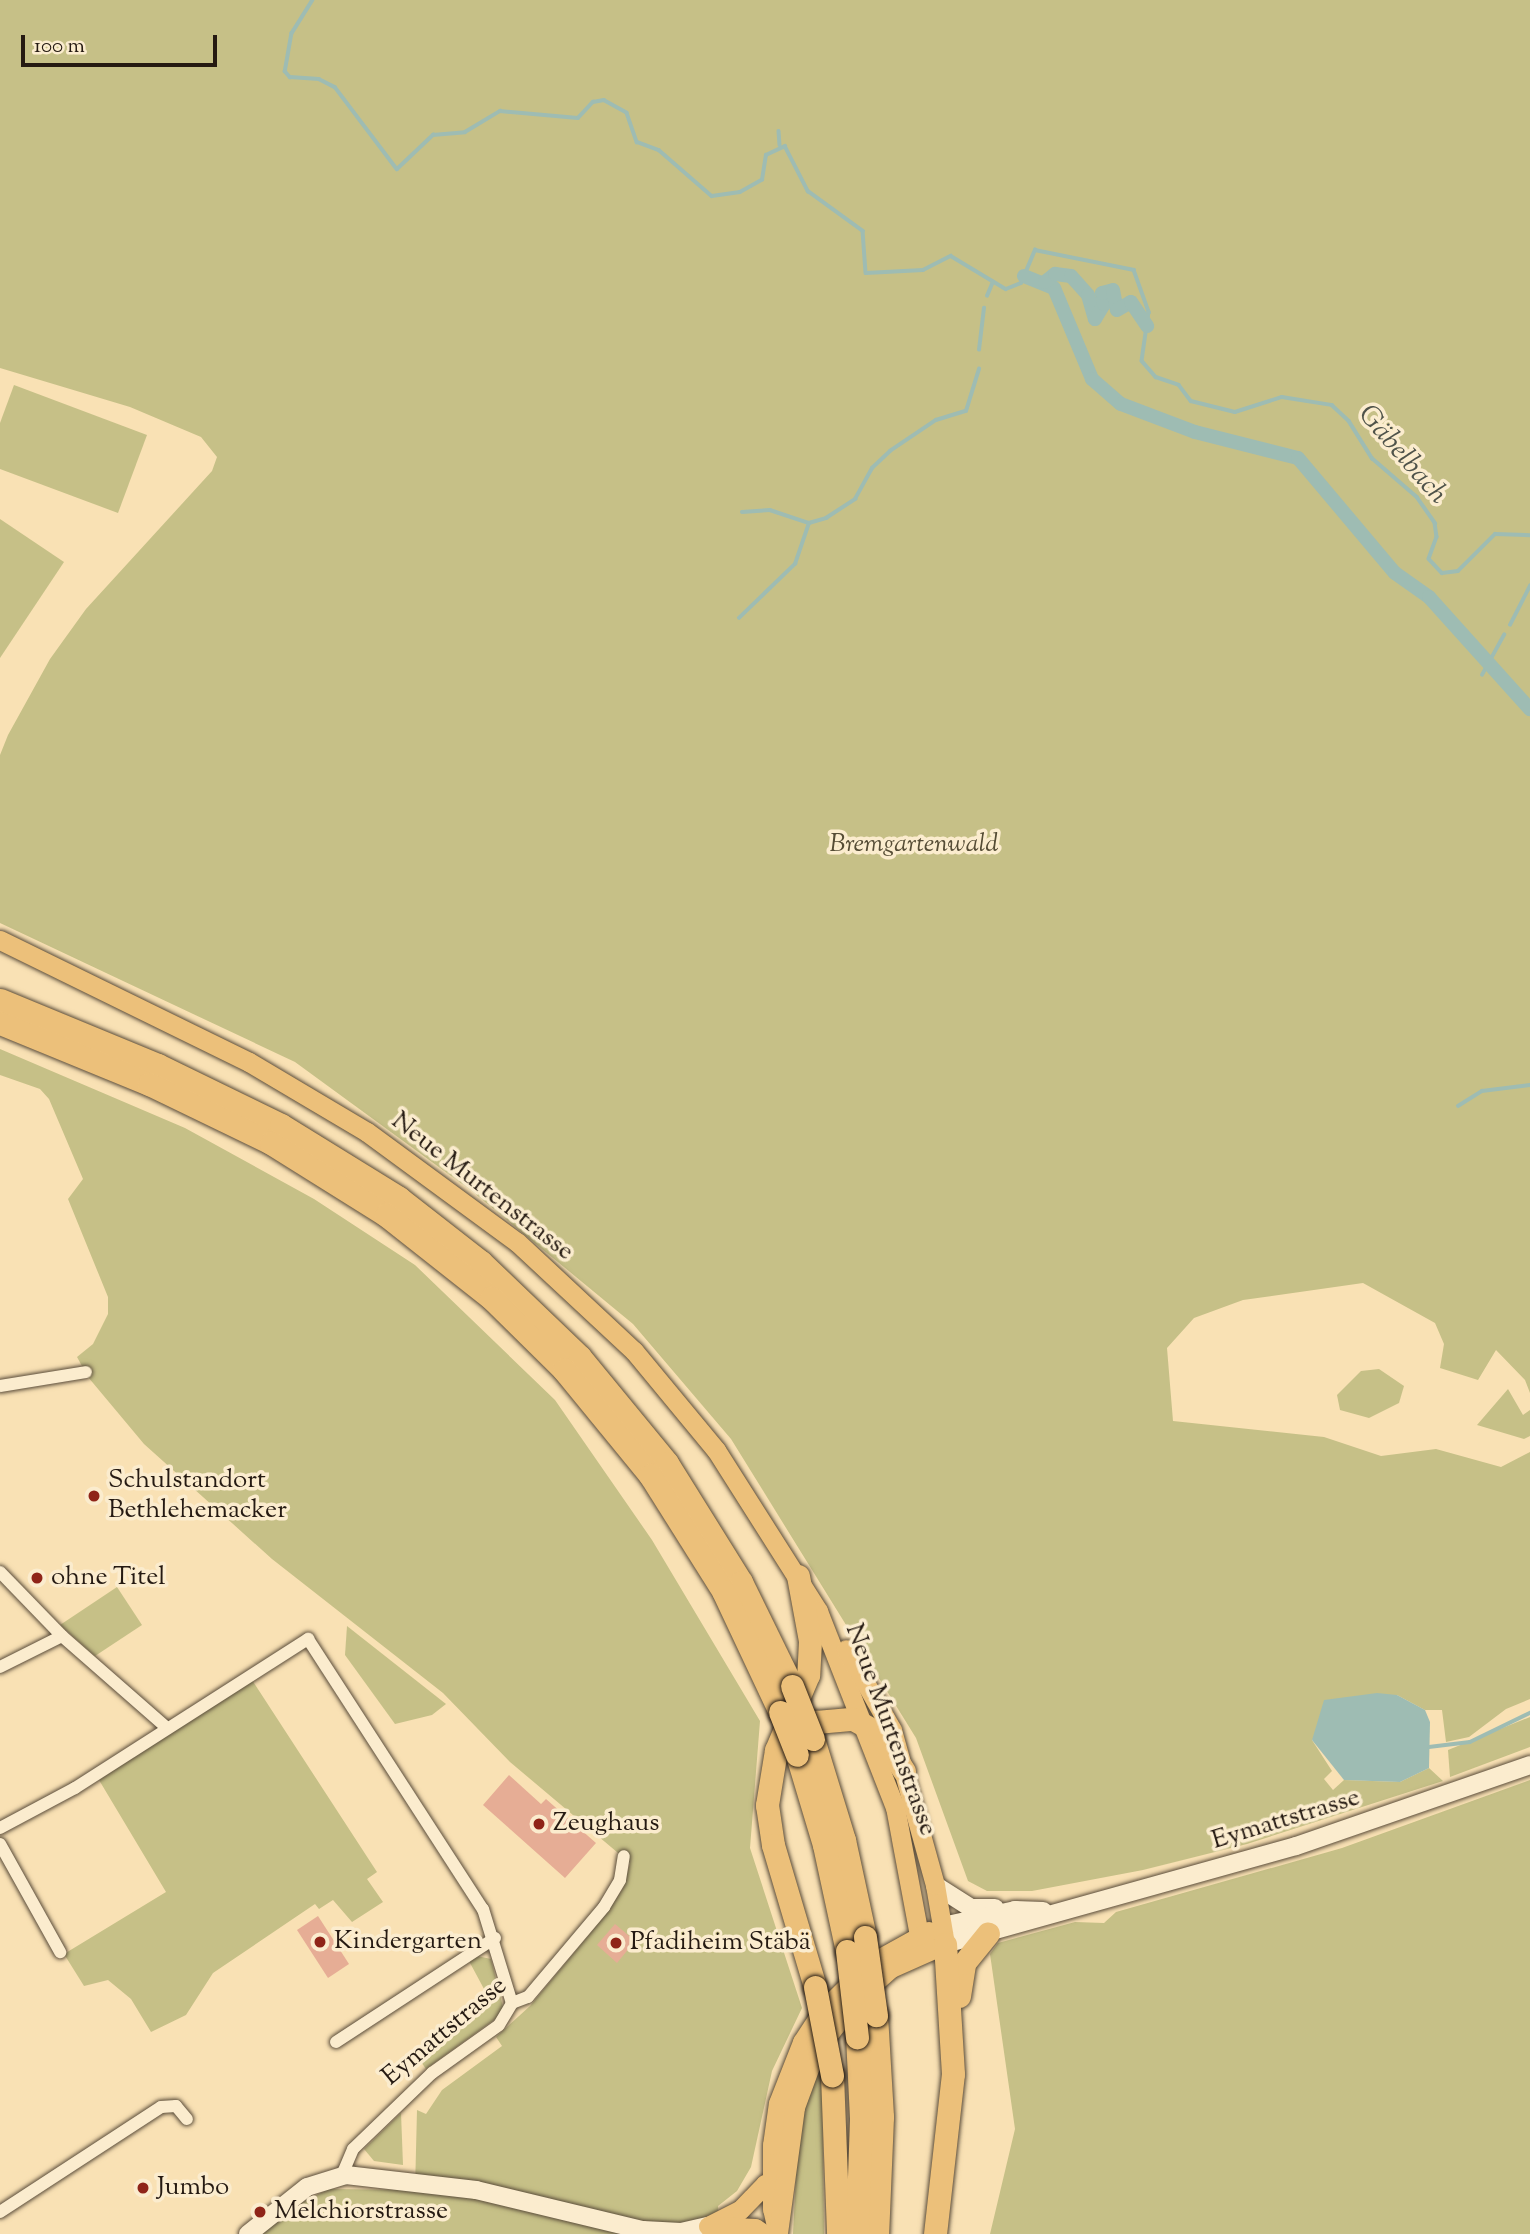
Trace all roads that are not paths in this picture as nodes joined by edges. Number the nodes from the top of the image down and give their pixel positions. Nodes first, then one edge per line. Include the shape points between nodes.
1 (0, 940) edge
2 (0, 1000) edge
3 (0, 1023) edge
4 (86, 1372) dead end
5 (0, 1386) edge
6 (0, 1572) edge
7 (798, 1576) junction
8 (818, 1611) junction
9 (62, 1636) junction
10 (0, 1667) edge
11 (866, 1725) junction
12 (167, 1728) junction
13 (805, 1747) junction
14 (1530, 1765) edge
15 (904, 1771) junction
16 (769, 1786) junction
17 (0, 1828) edge
18 (0, 1844) edge
19 (624, 1856) dead end
20 (935, 1885) junction
21 (1016, 1910) junction
22 (1054, 1912) junction
23 (988, 1933) junction
24 (944, 1935) junction
25 (495, 1938) junction
26 (921, 1943) junction
27 (856, 1944) junction
28 (60, 1952) dead end
29 (512, 2003) junction
30 (336, 2042) dead end
31 (953, 2051) junction
32 (187, 2119) dead end
33 (342, 2175) junction
34 (778, 2183) junction
35 (0, 2212) edge
36 (708, 2226) junction
37 (248, 2234) edge
38 (774, 2234) edge
39 (838, 2234) edge
40 (857, 2234) edge
41 (877, 2234) edge
42 (935, 2234) edge

1 - 7 main road, Neue Murtenstrasse via 279,1078 396,1151 499,1227 584,1302 672,1394 736,1478
2 - 13 highway, bridge via 178,1074 281,1125 399,1198 481,1262 572,1348 667,1463 730,1561 792,1686
3 - 13 highway, bridge via 149,1084 271,1143 386,1215 491,1298 564,1370 650,1475 723,1591 780,1712
4 - 5 street
6 - 9 street
7 - 8 main road, Neue Murtenstrasse
7 - 16 highway via 810,1641 808,1675 776,1750
8 - 11 main road, Neue Murtenstrasse
8 - 15 main road, Neue Murtenstrasse via 883,1709
9 - 10 street
9 - 12 street
11 - 15 highway via 888,1743
11 - 16 highway via 834,1718 806,1727
11 - 26 main road, Neue Murtenstrasse via 903,1836
12 - 17 street via 75,1788
12 - 25 street via 308,1639 474,1894
13 - 27 highway via 838,1818
14 - 22 main road, Eymattstrasse via 1296,1846
15 - 20 main road, Neue Murtenstrasse
16 - 39 highway, bridge via 770,1833 815,1987 832,2074
18 - 28 street
19 - 29 street, Eymattstrasse via 620,1880 604,1907 528,1997
20 - 21 main road, Eymattstrasse via 976,1910
20 - 24 main road, Neue Murtenstrasse
21 - 22 main road, Eymattstrasse
21 - 24 main road, Eymattstrasse
22 - 23 main road, Eymattstrasse
23 - 24 main road, Eymattstrasse
23 - 31 highway via 964,1963
24 - 26 main road, Eymattstrasse
24 - 31 highway
25 - 29 street
25 - 30 street
26 - 34 main road, Eymattstrasse via 879,1977 816,2050 795,2107
27 - 40 highway, bridge via 861,2140
27 - 41 highway, bridge via 876,2015 882,2117
29 - 33 street, Eymattstrasse via 499,2025 437,2068 353,2149
31 - 42 highway via 948,2155
32 - 35 street via 176,2106 161,2106
33 - 36 main road via 476,2190 643,2230 681,2232
33 - 37 main road via 307,2187
34 - 36 main road
34 - 38 main road
36 - 38 main road via 745,2226

